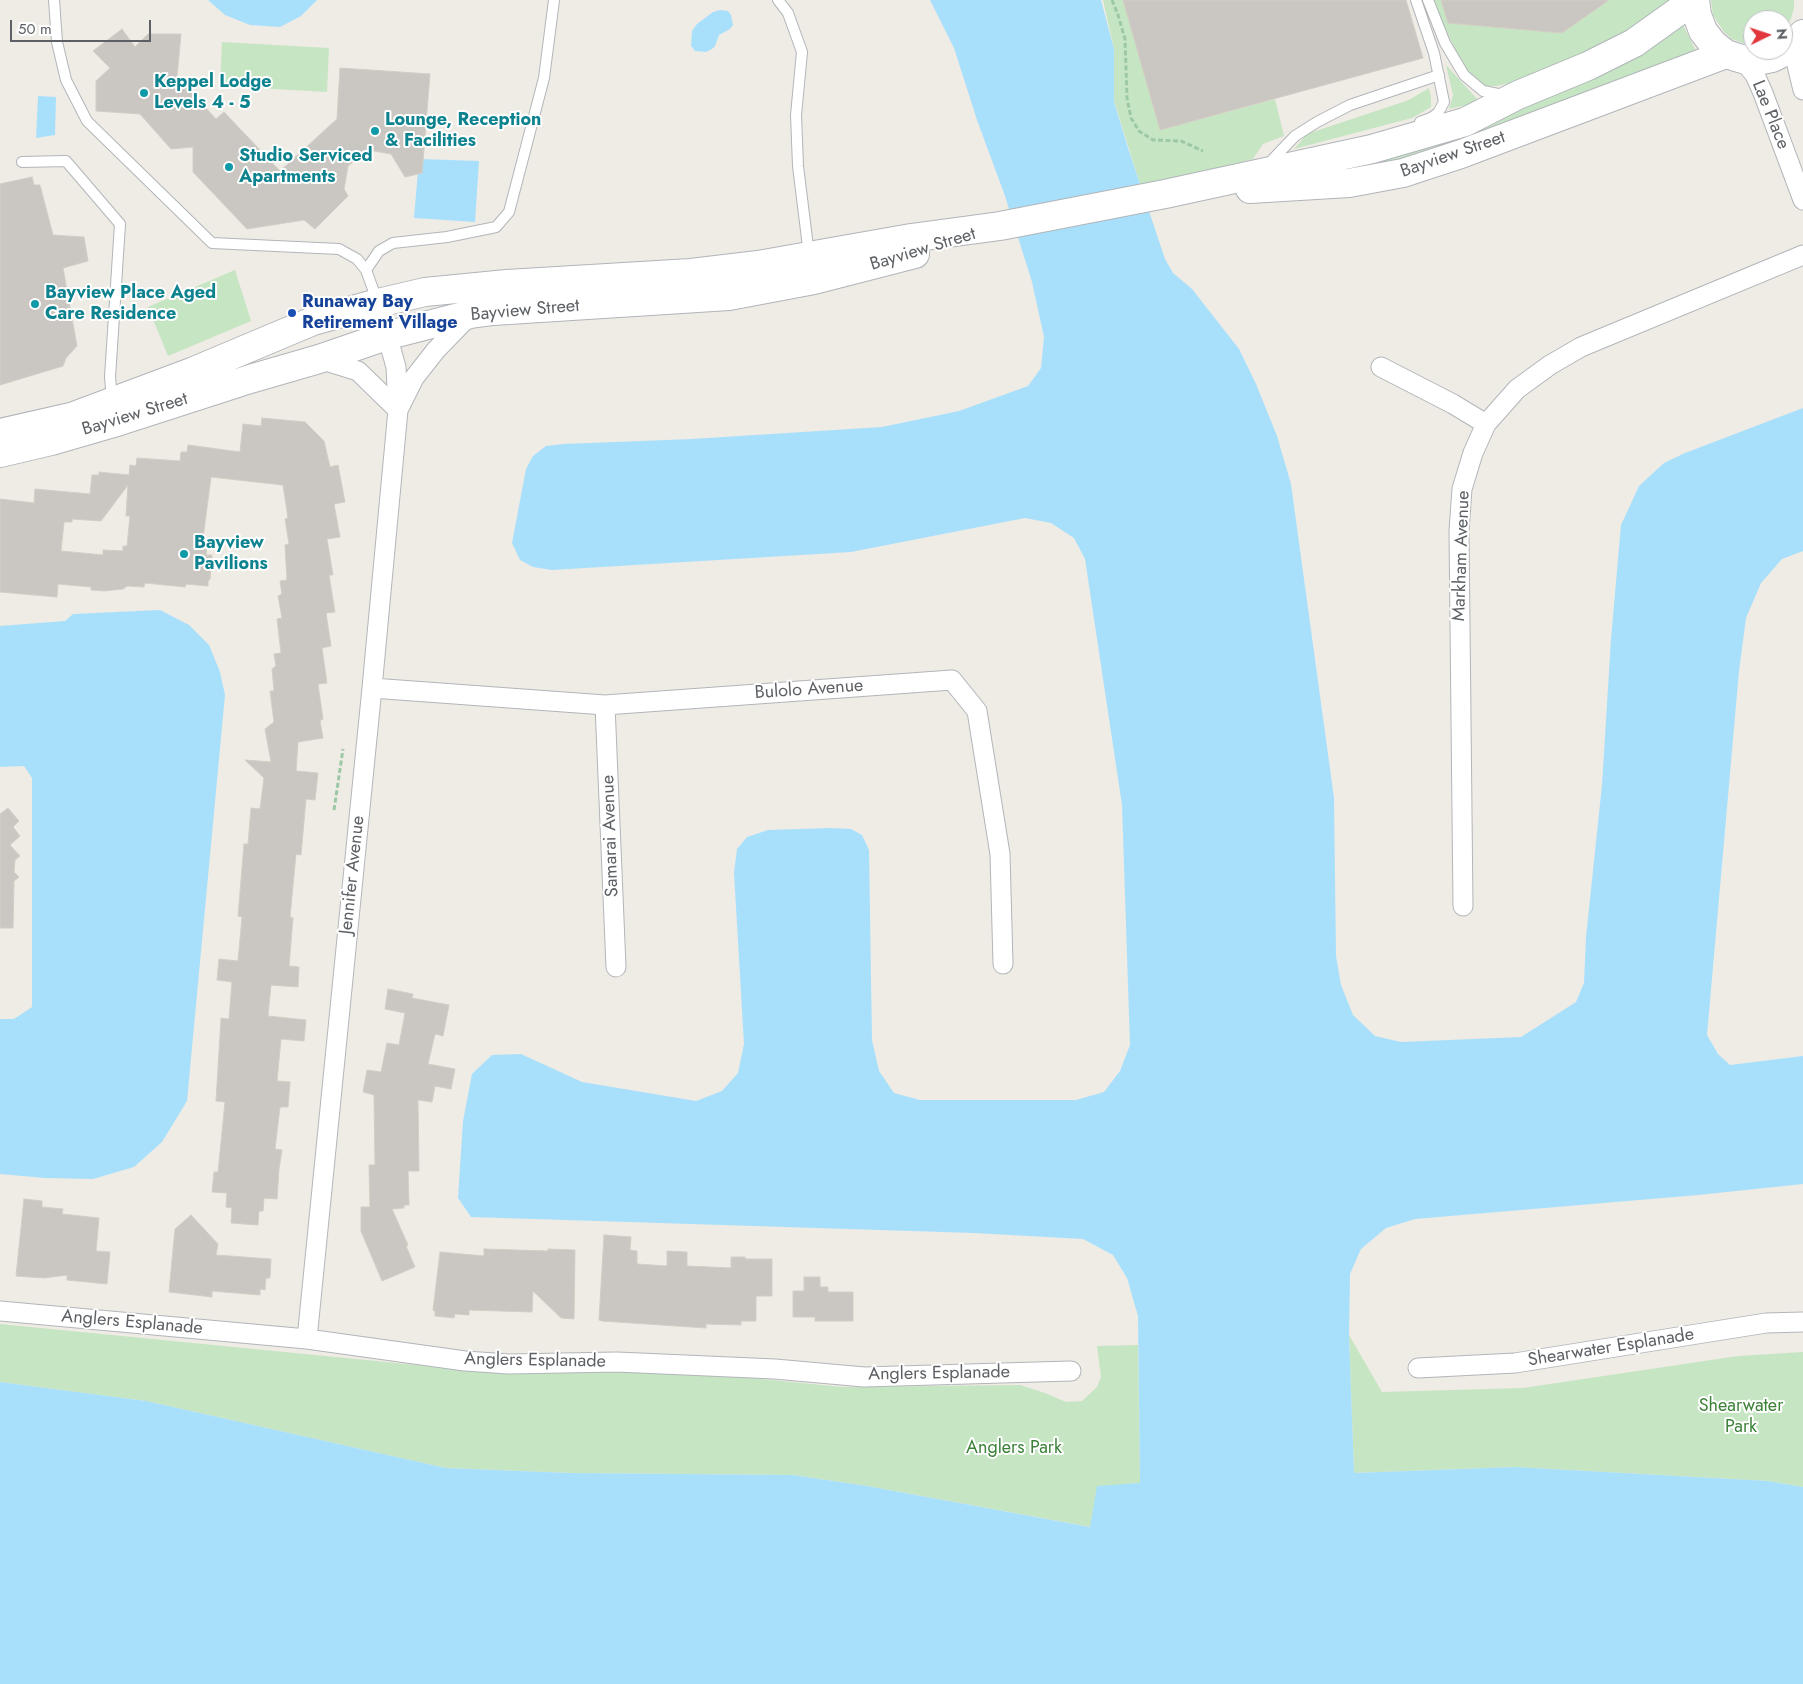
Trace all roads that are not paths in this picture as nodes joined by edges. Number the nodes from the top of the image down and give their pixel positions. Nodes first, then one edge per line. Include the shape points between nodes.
1 (54, 0) edge
2 (554, 0) edge
3 (778, 0) edge
4 (1416, 0) edge
5 (1428, 0) edge
6 (1695, 0) edge
7 (1800, 38) edge
8 (1734, 57) junction
9 (1439, 75) junction
10 (1803, 90) edge
11 (1518, 95) junction
12 (1407, 126) dead end
13 (1292, 154) dead end
14 (22, 162) dead end
15 (1246, 165) dead end
16 (1196, 187) junction
17 (1165, 194) junction
18 (1803, 200) edge
19 (1803, 255) edge
20 (811, 268) junction
21 (366, 270) junction
22 (378, 303) junction
23 (471, 314) junction
24 (389, 335) junction
25 (230, 356) junction
26 (319, 359) junction
27 (1381, 367) dead end
28 (241, 382) junction
29 (398, 410) junction
30 (116, 411) junction
31 (1486, 424) junction
32 (0, 433) edge
33 (0, 453) edge
34 (372, 688) junction
35 (605, 705) junction
36 (1463, 906) dead end
37 (1003, 964) dead end
38 (616, 967) dead end
39 (0, 1311) edge
40 (1803, 1322) edge
41 (307, 1339) junction
42 (1418, 1368) dead end
43 (1071, 1371) dead end

1 - 21 lane via 57,42 66,80 87,121 212,243 339,249 357,259
2 - 21 lane via 544,78 509,212 496,227 447,238 393,243 379,251
3 - 20 lane via 788,13 802,52 796,115 798,166
4 - 9 lane
5 - 11 lane via 1445,43 1464,75 1483,91
6 - 8 main road via 1703,31 1713,44
6 - 11 main road, Bayview Street via 1634,43
7 - 8 main road, Bayview Street via 1772,58 1757,61
7 - 10 street via 1796,61
8 - 17 main road, Bayview Street via 1403,173 1349,183
8 - 18 street, Lae Place via 1755,75
9 - 12 lane via 1442,107 1431,118
9 - 13 lane via 1350,105 1294,136 1269,160
11 - 16 main road, Bayview Street via 1464,122 1417,137
14 - 30 lane via 66,161 120,224 110,377
15 - 16 lane
16 - 17 main road, Bayview Street
17 - 20 main road, Bayview Street via 1000,226 916,254
19 - 31 street, Markham Avenue via 1581,347 1517,389
20 - 22 main road, Bayview Street via 478,286 425,292
20 - 23 main road, Bayview Street via 729,296
21 - 22 lane
22 - 24 street, Jennifer Avenue
22 - 25 main road, Bayview Street via 313,321
23 - 24 main road, Bayview Street
23 - 29 street, Jennifer Avenue via 414,378
24 - 26 main road, Bayview Street
24 - 29 street, Jennifer Avenue via 396,366
25 - 28 main road via 231,371
25 - 30 main road, Bayview Street
26 - 28 main road, Bayview Street
26 - 29 street via 358,371
27 - 31 street
28 - 30 main road, Bayview Street
29 - 34 street, Jennifer Avenue
30 - 32 main road, Bayview Street
30 - 33 main road, Bayview Street via 51,441
31 - 36 street, Markham Avenue via 1462,489 1459,531
34 - 35 street, Bulolo Avenue
34 - 41 street, Jennifer Avenue
35 - 37 street, Bulolo Avenue via 952,680 977,711 1000,854
35 - 38 street, Samarai Avenue
39 - 41 street, Anglers Esplanade
40 - 42 street, Shearwater Esplanade via 1766,1323 1515,1363
41 - 43 street, Anglers Esplanade via 465,1361 510,1364 617,1362 776,1369 864,1377

